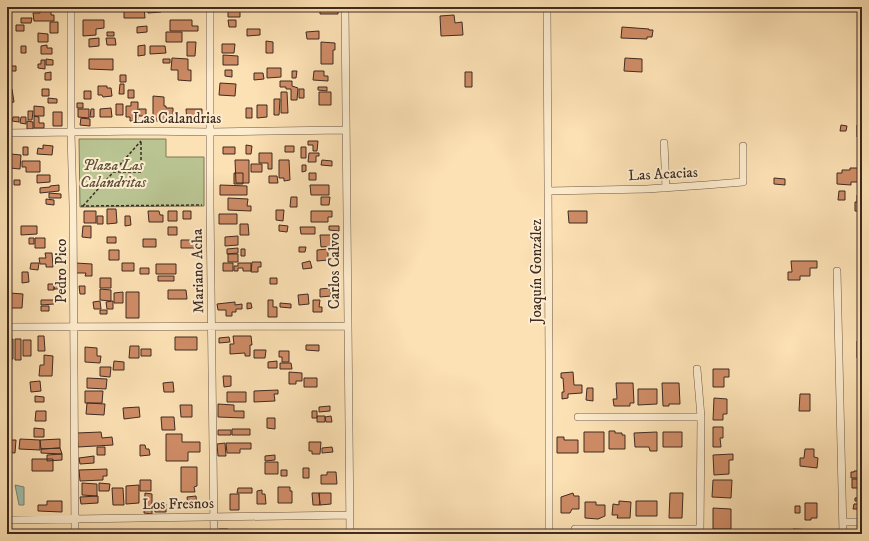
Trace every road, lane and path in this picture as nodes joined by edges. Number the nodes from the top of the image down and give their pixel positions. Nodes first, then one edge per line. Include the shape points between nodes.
1 (71, 7) edge
2 (210, 7) edge
3 (344, 7) edge
4 (547, 7) edge
5 (346, 130) junction
6 (141, 131) junction
7 (210, 132) junction
8 (71, 133) junction
9 (7, 134) edge
10 (141, 141) junction
11 (664, 143) dead end
12 (743, 146) dead end
13 (113, 172) junction
14 (666, 188) junction
15 (548, 191) junction
16 (210, 205) junction
17 (73, 206) junction
18 (83, 206) junction
19 (837, 271) dead end
20 (74, 326) junction
21 (212, 326) junction
22 (348, 326) junction
23 (7, 327) edge
24 (697, 369) dead end
25 (578, 417) dead end
26 (701, 417) junction
27 (350, 515) junction
28 (214, 517) junction
29 (75, 519) junction
30 (7, 520) edge
31 (843, 522) junction
32 (862, 522) edge
33 (575, 529) dead end
34 (700, 532) edge
35 (75, 534) edge
36 (214, 534) edge
37 (350, 534) edge
38 (549, 534) edge
39 (843, 534) edge

1 - 8 street, Pedro Pico
2 - 7 street, Mariano Acha
3 - 5 street, Carlos Calvo
4 - 15 street, Joaquín González
5 - 7 street, Las Calandrias
5 - 22 street, Carlos Calvo
6 - 7 street, Las Calandrias
6 - 8 street, Las Calandrias
6 - 10 path
7 - 16 street, Mariano Acha
8 - 9 street, Las Calandrias
8 - 17 street, Pedro Pico
10 - 13 path
10 - 13 path via 141,172
11 - 14 street
12 - 14 street, Las Acacias via 742,182
13 - 18 path
14 - 15 street, Las Acacias
15 - 38 street, Joaquín González
16 - 18 path
16 - 21 street, Mariano Acha
17 - 18 path
17 - 20 street, Pedro Pico
19 - 31 street
20 - 21 street
20 - 23 street
20 - 29 street, Pedro Pico
21 - 22 street
21 - 28 street, Mariano Acha
22 - 27 street, Carlos Calvo
24 - 26 street
25 - 26 street
26 - 34 street
27 - 28 street, Los Fresnos
27 - 37 street, Carlos Calvo
28 - 29 street, Los Fresnos
28 - 36 street, Mariano Acha
29 - 30 street, Los Fresnos
29 - 35 street, Pedro Pico
31 - 32 street
31 - 39 street
33 - 34 street

